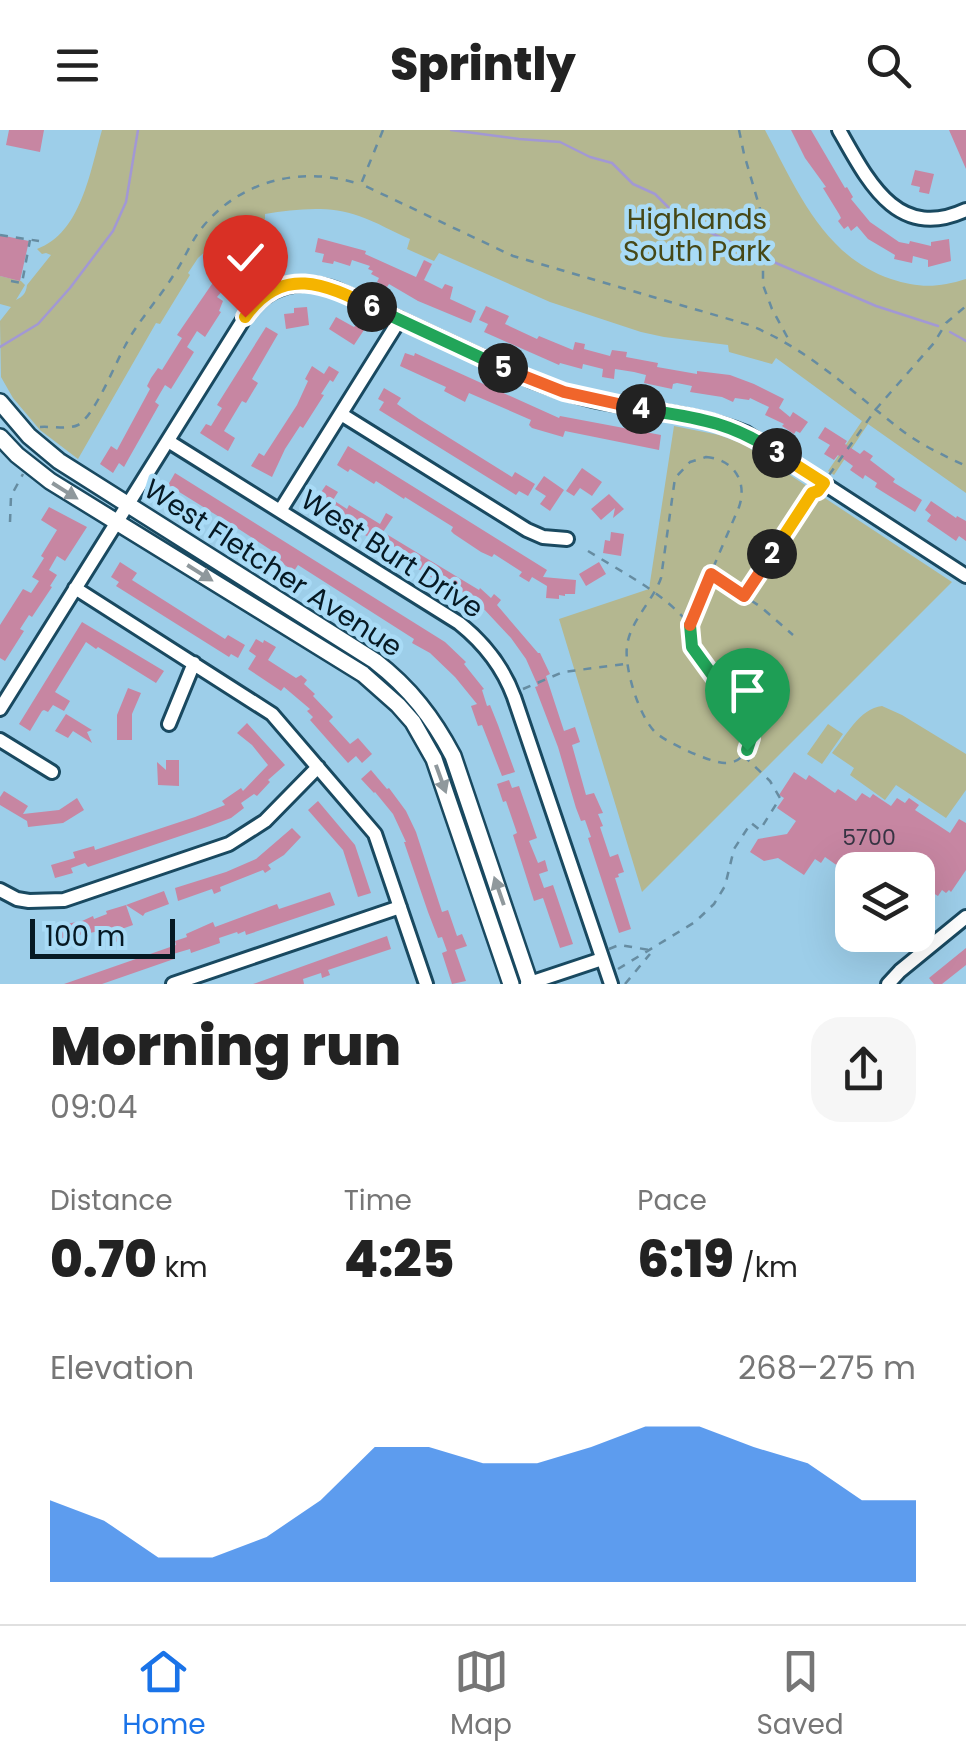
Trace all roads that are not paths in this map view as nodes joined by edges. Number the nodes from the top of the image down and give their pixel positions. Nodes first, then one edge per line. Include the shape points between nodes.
1 (839, 130) edge
2 (966, 210) edge
3 (400, 320) junction
4 (0, 402) edge
5 (341, 414) junction
6 (0, 437) edge
7 (168, 440) junction
8 (128, 503) junction
9 (280, 511) junction
10 (116, 522) junction
11 (567, 539) dead end
12 (966, 576) edge
13 (76, 588) junction
14 (194, 663) junction
15 (0, 709) edge
16 (168, 724) dead end
17 (0, 740) edge
18 (318, 766) junction
19 (52, 772) dead end
20 (0, 890) edge
21 (400, 907) junction
22 (966, 917) edge
23 (605, 966) edge
24 (173, 984) edge
25 (426, 984) edge
26 (510, 984) edge
27 (529, 984) edge
28 (888, 984) edge

1 - 2 street via 876,190 900,212 927,220
3 - 5 street
3 - 7 street via 316,284 268,294 245,317
3 - 12 street via 564,392 730,426
4 - 8 main road, West Fletcher Avenue via 30,438
5 - 9 street
5 - 11 street via 527,530
6 -> 10 main road, West Fletcher Avenue via 32,468
7 - 8 street
7 - 9 street, West Burt Drive
8 - 10 street
27 -> 8 main road, West Fletcher Avenue via 453,756 410,691
9 - 23 street, West Burt Drive via 459,624 496,662 514,697
10 - 13 street
10 -> 26 main road, West Fletcher Avenue via 363,674 398,704 434,759
13 - 14 street
13 - 15 street
14 - 16 street
14 - 18 street via 272,714
17 - 19 street
18 - 20 street via 265,822 230,844 64,900 29,901
18 - 21 street via 375,834
21 - 24 street
21 - 25 street
22 - 28 street
23 - 27 street

